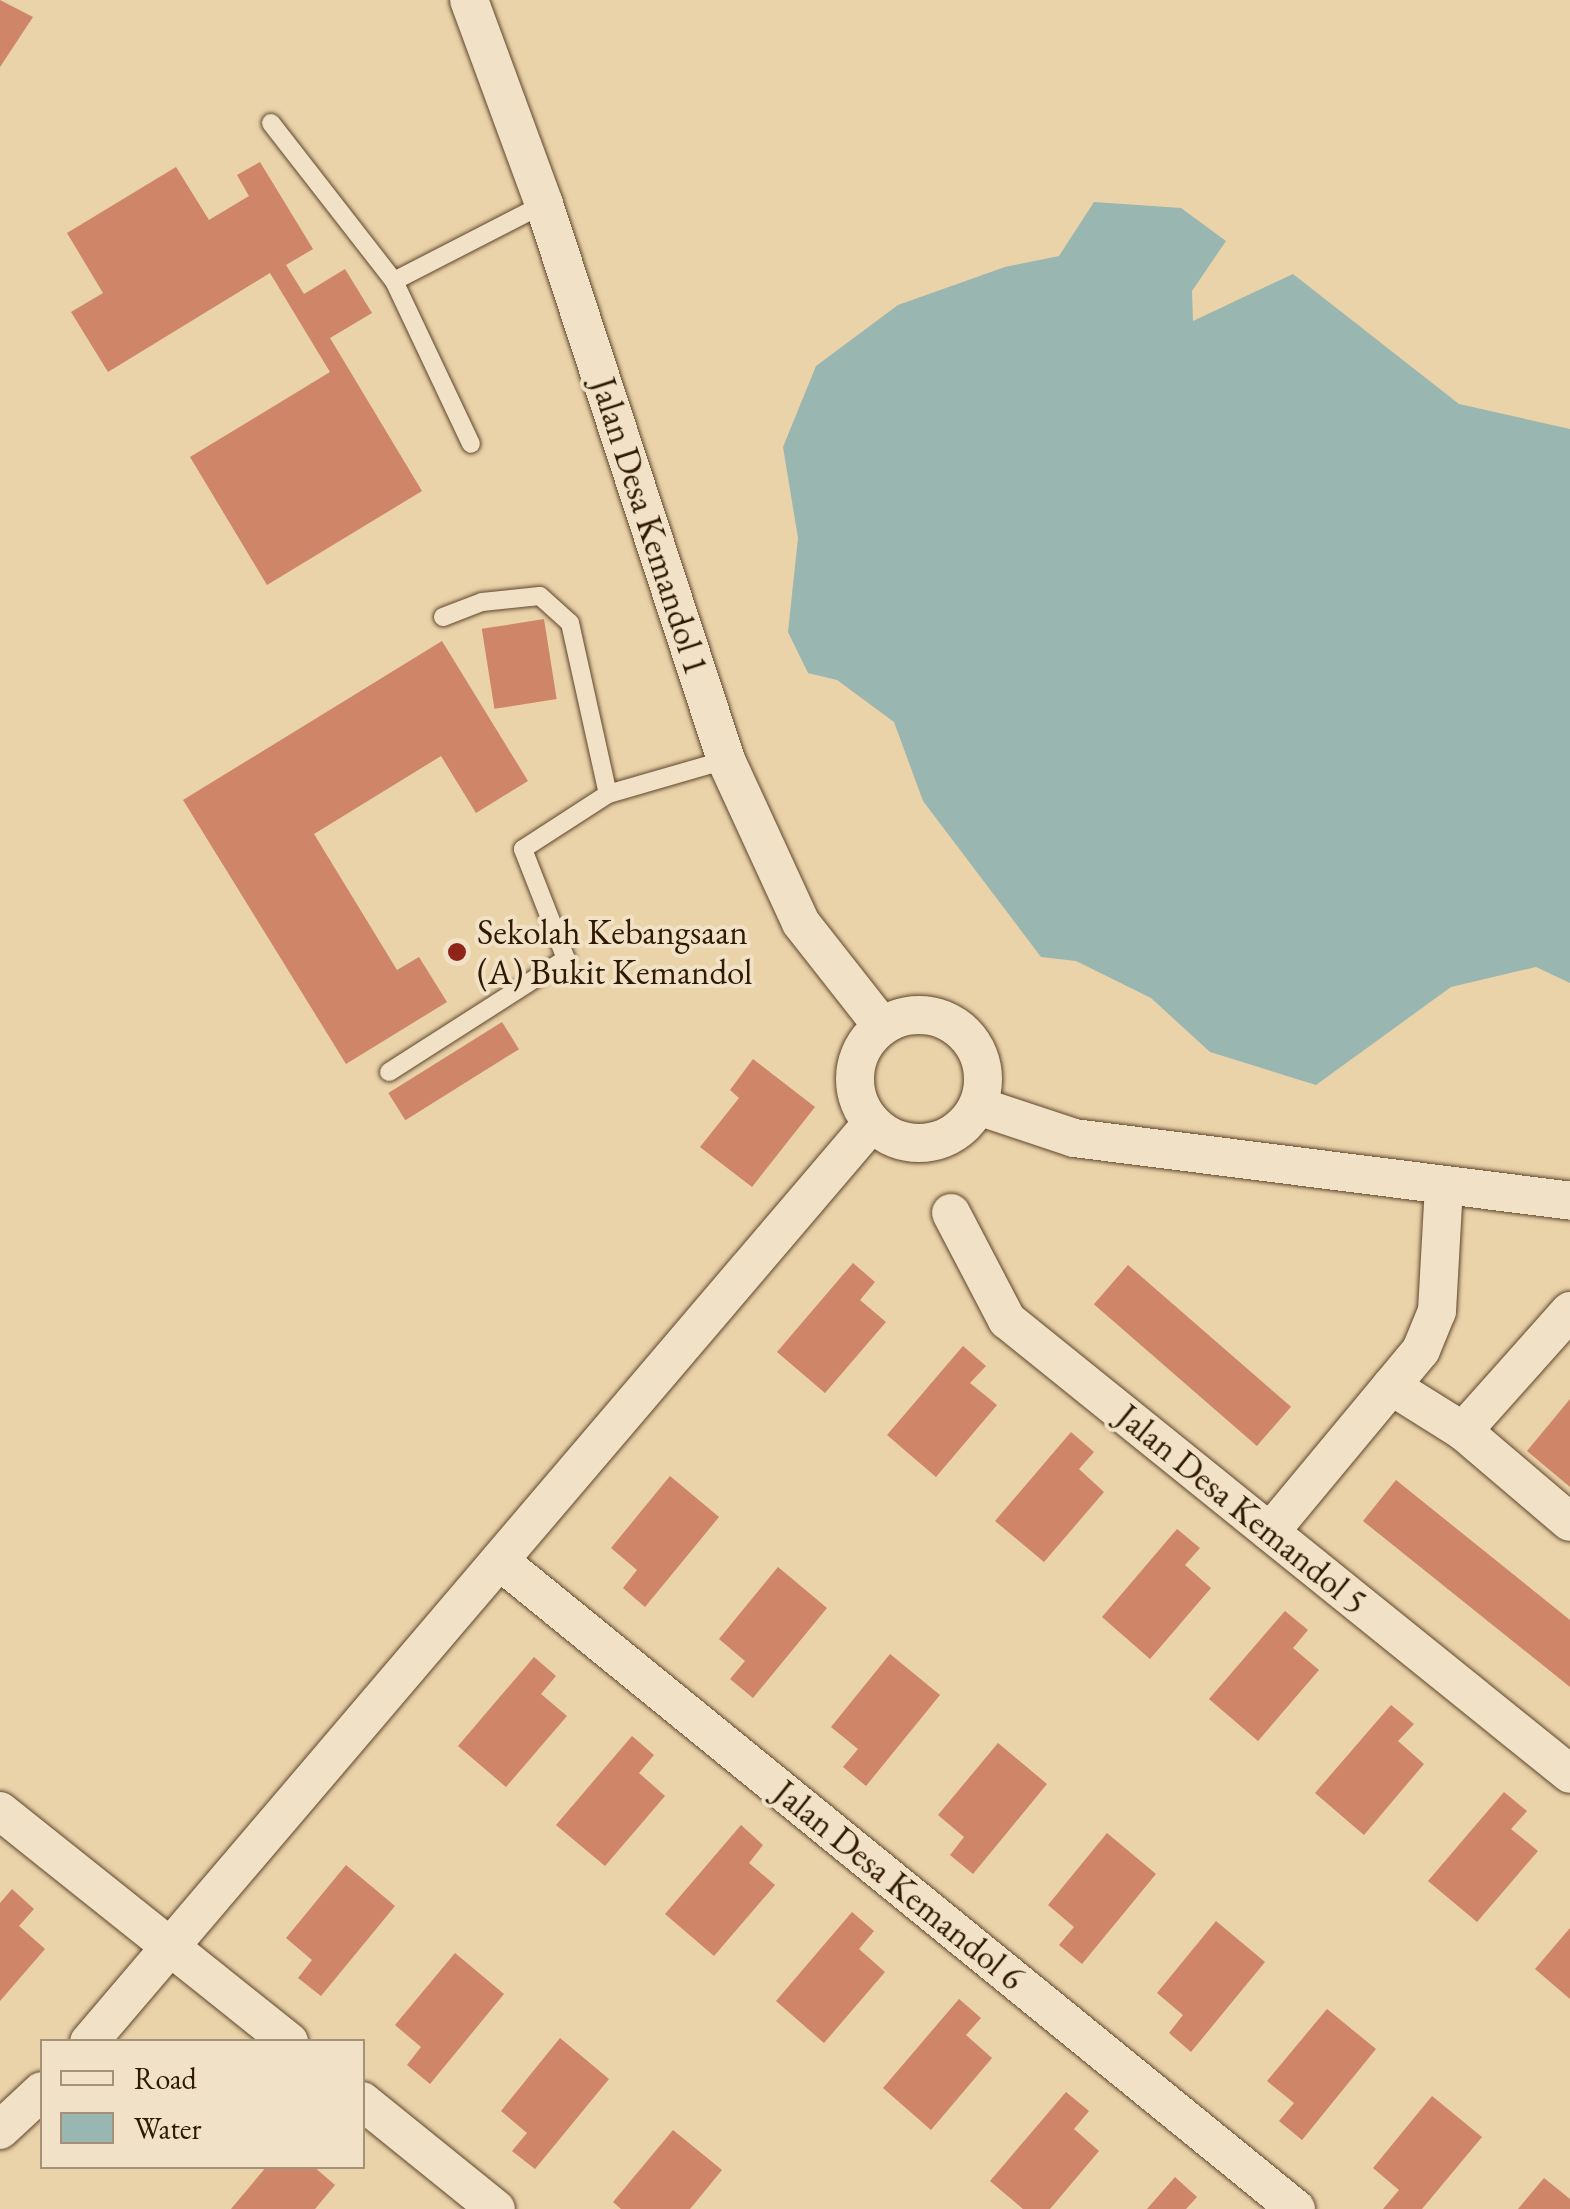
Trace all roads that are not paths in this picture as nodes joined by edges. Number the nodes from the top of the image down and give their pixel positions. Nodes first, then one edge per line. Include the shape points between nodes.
1 (469, 0) edge
2 (271, 123) dead end
3 (544, 204) junction
4 (394, 281) junction
5 (471, 444) dead end
6 (443, 617) dead end
7 (726, 760) junction
8 (608, 794) junction
9 (882, 1026) junction
10 (390, 1072) dead end
11 (978, 1106) junction
12 (872, 1123) junction
13 (1444, 1185) junction
14 (1570, 1200) edge
15 (950, 1213) dead end
16 (1570, 1311) edge
17 (1391, 1386) junction
18 (1462, 1431) junction
19 (1570, 1522) edge
20 (1270, 1532) junction
21 (501, 1562) junction
22 (1570, 1774) edge
23 (0, 1812) edge
24 (173, 1948) junction
25 (93, 2039) edge
26 (284, 2039) edge
27 (40, 2093) edge
28 (365, 2103) edge
29 (0, 2130) edge
30 (496, 2209) edge
31 (1296, 2209) edge

1 - 3 street, Jalan Desa Kemandol 1
2 - 4 lane
3 - 4 lane
3 - 7 street, Jalan Desa Kemandol 1
4 - 5 lane
6 - 8 lane via 482,602 540,596 570,623
7 - 8 lane
7 - 9 street, Jalan Desa Kemandol 1 via 801,923
8 - 10 lane via 524,849 566,959
9 - 11 street via 921,1014 960,1029 982,1064
9 - 12 street via 856,1061 854,1084
11 - 12 street via 958,1130 930,1142 899,1139
11 - 13 street via 1074,1138
12 - 21 street
13 - 14 street
13 - 17 street via 1437,1310 1421,1350
15 - 20 street, Jalan Desa Kemandol 5 via 1007,1320
16 - 18 street
17 - 18 street
17 - 20 street
18 - 19 street
20 - 22 street, Jalan Desa Kemandol 5
21 - 24 street
21 - 31 street, Jalan Desa Kemandol 6
23 - 24 street
24 - 25 street
24 - 26 street
27 - 29 street
28 - 30 street

